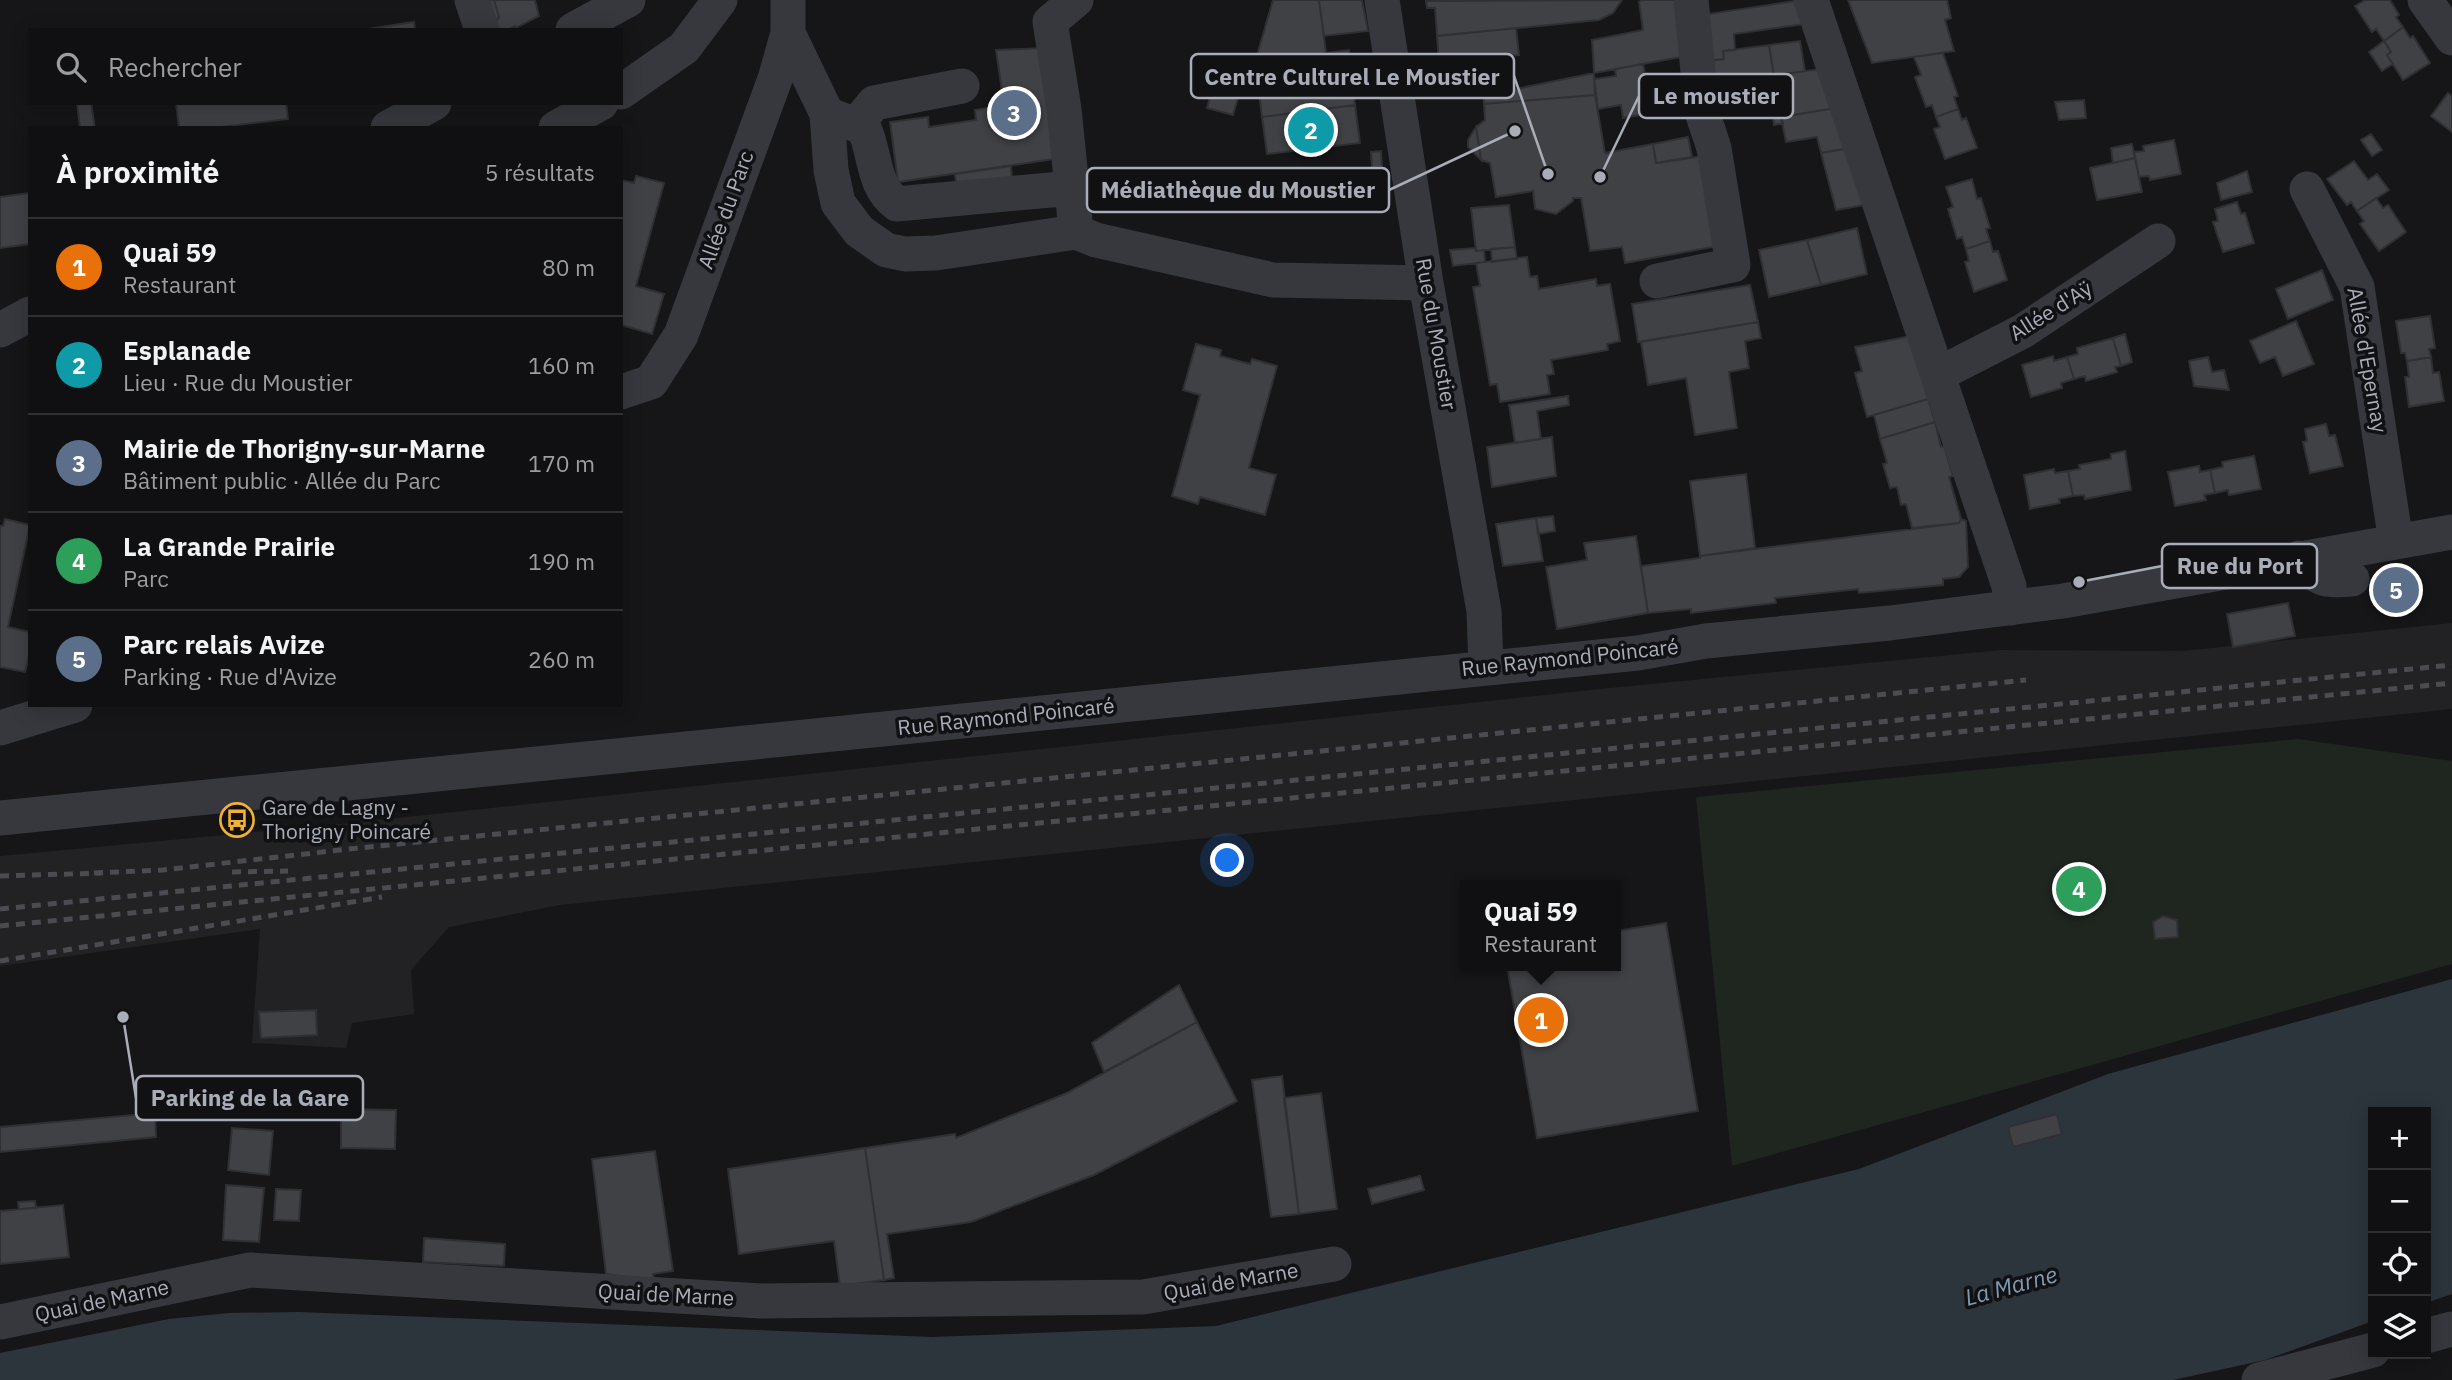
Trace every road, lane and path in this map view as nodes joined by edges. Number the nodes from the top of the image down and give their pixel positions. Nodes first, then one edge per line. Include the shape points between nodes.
1 (472, 0) edge
2 (628, 0) edge
3 (720, 0) edge
4 (1076, 0) edge
5 (1382, 0) edge
6 (1691, 0) edge
7 (1811, 0) edge
8 (2425, 0) edge
9 (788, 17) edge
10 (481, 28) edge
11 (577, 28) edge
12 (2452, 38) edge
13 (961, 86) dead end
14 (623, 91) edge
15 (430, 105) edge
16 (597, 105) edge
17 (842, 119) junction
18 (391, 126) edge
19 (560, 126) edge
20 (1072, 188) junction
21 (2307, 189) dead end
22 (1076, 232) junction
23 (2158, 241) dead end
24 (1657, 281) dead end
25 (1426, 284) junction
26 (28, 315) edge
27 (0, 330) edge
28 (1939, 374) junction
29 (623, 391) edge
30 (2452, 532) edge
31 (2396, 542) junction
32 (2300, 558) junction
33 (2352, 579) dead end
34 (2011, 608) junction
35 (1486, 668) junction
36 (69, 707) edge
37 (0, 729) edge
38 (0, 818) edge
39 (1334, 1264) dead end
40 (0, 1322) edge
41 (2452, 1329) edge
42 (2431, 1335) edge
43 (2368, 1351) edge
44 (2259, 1380) edge

1 - 10 street
2 - 11 street
3 - 14 street via 684,48
4 - 20 street via 1050,22
5 - 25 street, Rue du Moustier
6 - 24 street via 1702,111 1714,148 1733,265
7 - 28 street
8 - 12 street
9 - 17 street
9 - 29 street, Allée du Parc via 775,79 681,335 650,382
13 - 17 street via 874,103
15 - 18 street
16 - 19 street
17 - 20 street via 864,128 878,181 897,204
17 - 22 street via 831,170 838,203 859,231 887,250 936,253
20 - 22 street
21 - 31 street, Allée d'Epernay via 2357,286
22 - 25 street via 1273,280
23 - 28 street, Allée d'Aÿ via 2023,331
25 - 35 street, Rue du Moustier via 1484,611
26 - 27 street
28 - 34 street via 2009,586
30 - 31 street, Rue Raymond Poincaré
31 - 32 street, Rue Raymond Poincaré
32 - 33 street via 2317,577
32 - 34 street, Rue Raymond Poincaré
34 - 35 street, Rue Raymond Poincaré
35 - 38 street, Rue Raymond Poincaré
36 - 37 street
39 - 40 street, Quai de Marne via 1143,1297 761,1301 250,1270
41 - 42 street
43 - 44 street

